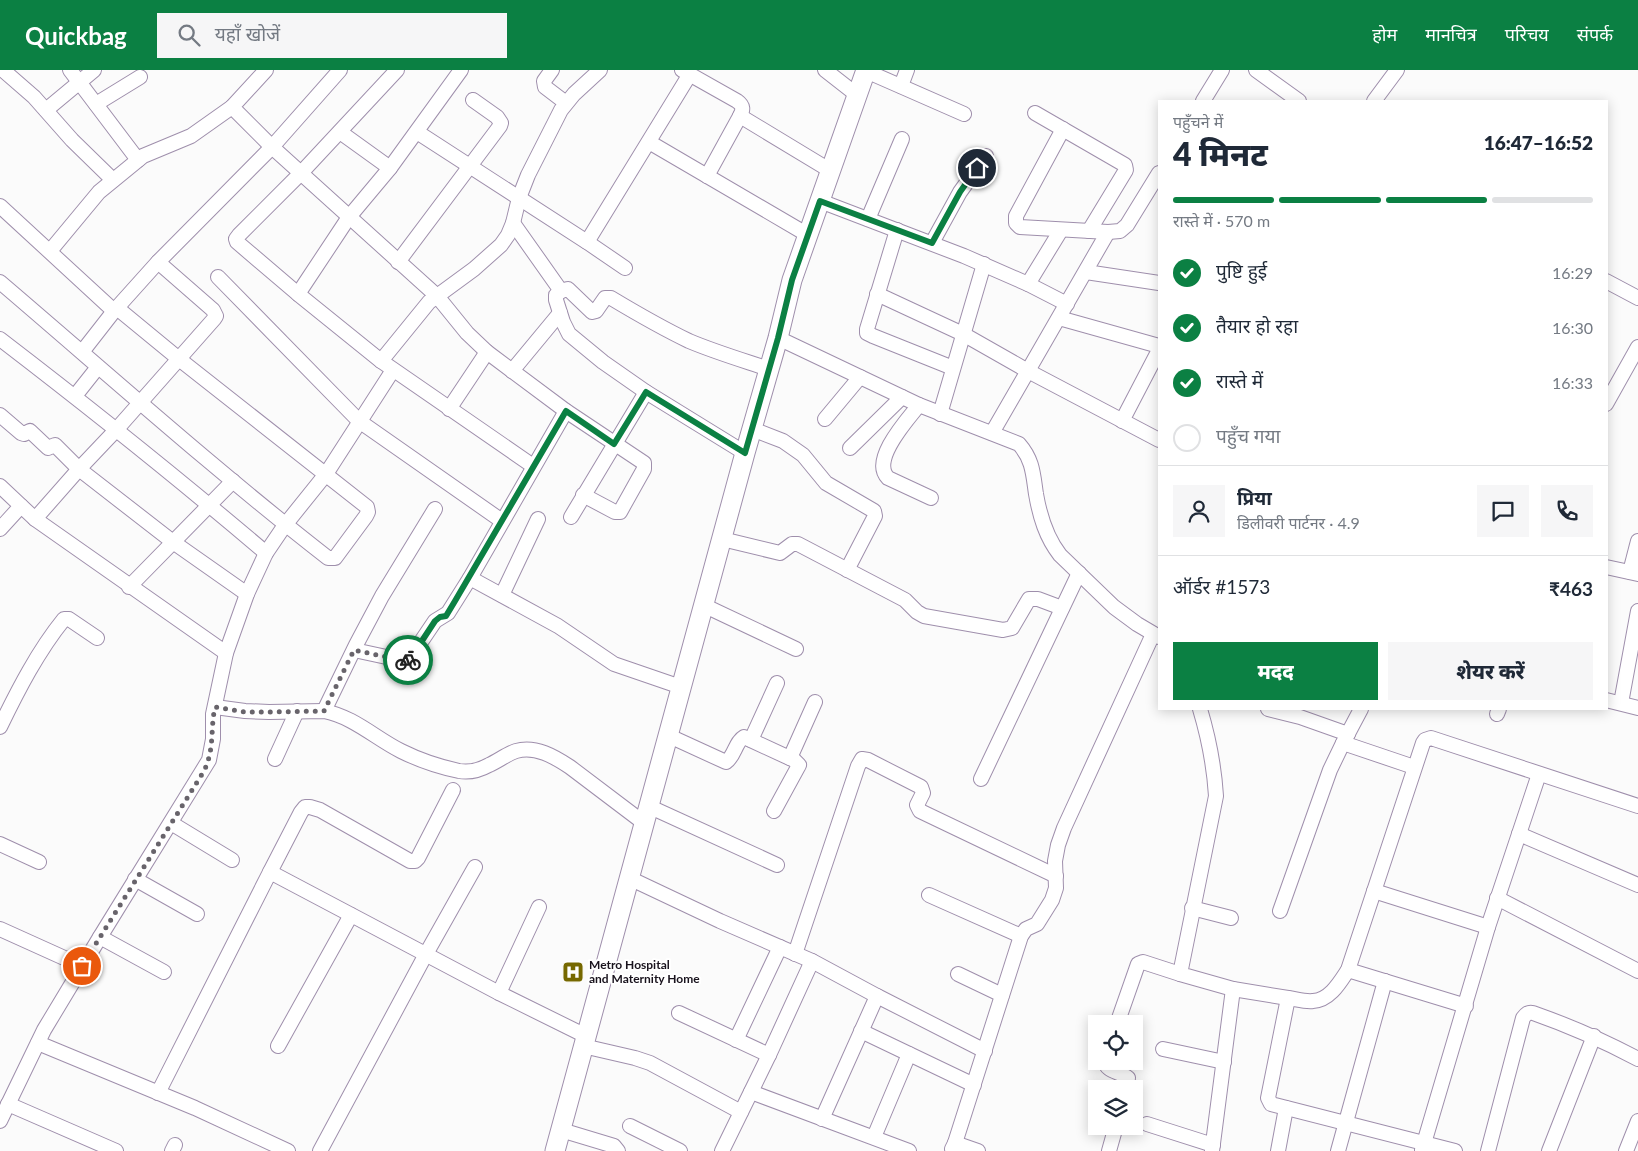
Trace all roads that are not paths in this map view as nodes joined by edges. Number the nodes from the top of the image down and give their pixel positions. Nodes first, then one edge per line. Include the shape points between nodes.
1 (4, 70) edge
2 (70, 70) edge
3 (94, 70) edge
4 (266, 70) edge
5 (340, 70) edge
6 (397, 70) edge
7 (461, 70) edge
8 (552, 70) edge
9 (600, 70) edge
10 (825, 70) edge
11 (866, 70) edge
12 (907, 70) edge
13 (1222, 70) edge
14 (1256, 70) edge
15 (1397, 70) edge
16 (686, 72) edge
17 (140, 77) dead end
18 (79, 81) junction
19 (901, 86) junction
20 (857, 95) junction
21 (473, 100) dead end
22 (1204, 100) edge
23 (1298, 100) edge
24 (1375, 100) edge
25 (566, 103) junction
26 (96, 104) junction
27 (232, 107) junction
28 (46, 110) junction
29 (1035, 113) dead end
30 (964, 114) dead end
31 (740, 116) junction
32 (1062, 129) junction
33 (340, 132) junction
34 (417, 132) junction
35 (902, 139) dead end
36 (649, 142) junction
37 (272, 147) junction
38 (986, 156) dead end
39 (138, 160) junction
40 (470, 166) junction
41 (390, 168) junction
42 (831, 170) junction
43 (302, 173) junction
44 (1158, 175) edge
45 (707, 176) junction
46 (113, 180) junction
47 (519, 198) junction
48 (820, 201) junction
49 (0, 206) edge
50 (349, 216) junction
51 (868, 219) junction
52 (513, 223) junction
53 (897, 230) junction
54 (1061, 230) junction
55 (1090, 232) junction
56 (1108, 232) junction
57 (808, 235) junction
58 (587, 242) junction
59 (932, 243) junction
60 (50, 251) junction
61 (158, 262) junction
62 (398, 262) junction
63 (984, 264) junction
64 (625, 268) dead end
65 (1086, 272) junction
66 (218, 277) dead end
67 (0, 282) edge
68 (1608, 282) edge
69 (1158, 283) edge
70 (1028, 284) junction
71 (561, 290) junction
72 (298, 294) junction
73 (878, 294) junction
74 (437, 296) junction
75 (1638, 298) edge
76 (1067, 304) junction
77 (115, 310) junction
78 (560, 313) junction
79 (1059, 318) junction
80 (963, 334) junction
81 (778, 338) junction
82 (0, 339) edge
83 (1158, 346) edge
84 (1638, 347) edge
85 (82, 352) junction
86 (487, 352) junction
87 (179, 359) junction
88 (380, 361) junction
89 (1155, 365) edge
90 (98, 367) junction
91 (954, 368) junction
92 (769, 369) junction
93 (393, 370) junction
94 (512, 371) junction
95 (1028, 372) junction
96 (860, 377) junction
97 (646, 392) junction
98 (75, 396) junction
99 (902, 397) junction
100 (1608, 400) edge
101 (140, 403) junction
102 (919, 405) junction
103 (449, 409) junction
104 (566, 411) junction
105 (940, 414) junction
106 (0, 415) edge
107 (825, 419) dead end
108 (360, 421) junction
109 (1122, 421) junction
110 (116, 430) junction
111 (752, 430) junction
112 (992, 434) junction
113 (1158, 439) edge
114 (614, 444) junction
115 (850, 448) dead end
116 (745, 453) junction
117 (533, 466) junction
118 (78, 469) junction
119 (326, 474) junction
120 (233, 481) junction
121 (0, 486) edge
122 (584, 495) junction
123 (931, 498) dead end
124 (209, 504) junction
125 (20, 506) junction
126 (435, 509) dead end
127 (571, 517) dead end
128 (35, 519) junction
129 (538, 520) dead end
130 (502, 521) junction
131 (285, 525) junction
132 (0, 529) edge
133 (722, 539) junction
134 (1638, 541) edge
135 (173, 542) junction
136 (266, 552) junction
137 (1608, 567) edge
138 (847, 570) junction
139 (1079, 573) junction
140 (1634, 573) edge
141 (470, 578) junction
142 (130, 587) junction
143 (247, 594) junction
144 (502, 595) junction
145 (703, 605) junction
146 (1062, 608) junction
147 (1638, 611) edge
148 (1156, 636) edge
149 (97, 638) dead end
150 (796, 649) dead end
151 (354, 650) junction
152 (226, 653) junction
153 (777, 683) dead end
154 (681, 687) junction
155 (1608, 700) edge
156 (815, 702) dead end
157 (1621, 703) junction
158 (215, 707) junction
159 (1638, 708) edge
160 (1200, 710) edge
161 (1272, 710) edge
162 (1360, 710) edge
163 (297, 711) junction
164 (324, 711) junction
165 (0, 727) edge
166 (667, 736) junction
167 (1345, 738) junction
168 (750, 740) junction
169 (790, 758) junction
170 (275, 759) dead end
171 (1414, 767) junction
172 (1539, 774) junction
173 (981, 779) dead end
174 (453, 790) dead end
175 (1638, 806) edge
176 (774, 811) dead end
177 (646, 814) junction
178 (171, 824) junction
179 (1519, 834) junction
180 (0, 844) edge
181 (232, 860) dead end
182 (39, 862) dead end
183 (777, 865) dead end
184 (474, 867) dead end
185 (270, 872) junction
186 (1056, 876) junction
187 (629, 878) junction
188 (136, 879) junction
189 (1638, 885) edge
190 (1374, 891) junction
191 (929, 895) dead end
192 (1497, 898) junction
193 (539, 907) dead end
194 (1192, 908) junction
195 (1280, 911) dead end
196 (197, 914) dead end
197 (351, 915) junction
198 (1231, 918) dead end
199 (1488, 927) junction
200 (0, 929) edge
201 (1021, 936) junction
202 (100, 937) junction
203 (780, 947) junction
204 (426, 954) junction
205 (795, 954) junction
206 (812, 961) junction
207 (82, 966) junction
208 (1348, 970) junction
209 (1638, 971) edge
210 (164, 972) dead end
211 (958, 974) dead end
212 (1180, 974) junction
213 (1385, 981) junction
214 (1233, 989) junction
215 (499, 993) junction
216 (1002, 995) junction
217 (877, 996) junction
218 (1288, 998) junction
219 (1466, 1006) junction
220 (679, 1013) dead end
221 (1120, 1015) edge
222 (861, 1031) junction
223 (1594, 1036) junction
224 (736, 1040) junction
225 (585, 1041) junction
226 (38, 1043) junction
227 (278, 1046) dead end
228 (1163, 1049) dead end
229 (985, 1051) junction
230 (909, 1054) junction
231 (769, 1055) junction
232 (1638, 1059) edge
233 (1224, 1062) junction
234 (1112, 1070) edge
235 (1128, 1080) edge
236 (974, 1085) junction
237 (751, 1092) junction
238 (158, 1093) junction
239 (8, 1104) junction
240 (1286, 1108) junction
241 (741, 1112) junction
242 (822, 1119) junction
243 (0, 1121) edge
244 (1346, 1122) junction
245 (1147, 1124) dead end
246 (630, 1126) dead end
247 (1637, 1126) edge
248 (561, 1130) junction
249 (1113, 1135) edge
250 (874, 1136) junction
251 (953, 1147) edge
252 (1423, 1147) edge
253 (1213, 1148) edge
254 (116, 1151) edge
255 (288, 1151) edge
256 (320, 1151) edge
257 (555, 1151) edge
258 (618, 1151) edge
259 (680, 1151) edge
260 (722, 1151) edge
261 (910, 1151) edge
262 (978, 1151) edge
263 (1109, 1151) edge
264 (1278, 1151) edge
265 (1338, 1151) edge
266 (1456, 1151) edge
267 (1488, 1151) edge
268 (1549, 1151) edge
269 (1626, 1151) edge

1 - 28 street
2 - 18 street
3 - 18 street
4 - 27 street
5 - 37 street
6 - 33 street
7 - 34 street
8 - 25 street via 544,81 544,87
9 - 25 street
10 - 20 street
11 - 19 street
11 - 20 main road
12 - 19 street
13 - 22 street
14 - 23 street
15 - 24 street
16 - 31 street via 740,103 743,110
16 - 36 street
17 - 26 street
18 - 26 street
18 - 28 street
19 - 30 street
20 - 42 main road
21 - 40 street via 501,123
25 - 47 street
26 - 39 street
27 - 37 street
27 - 39 street via 191,136
28 - 46 street
29 - 32 street
31 - 42 street
31 - 45 street
32 - 54 street via 1016,216 1020,227
32 - 55 street via 1126,167
33 - 41 street
33 - 43 street
34 - 40 street
34 - 41 street
35 - 51 street
36 - 45 street
36 - 58 street
37 - 43 street
37 - 61 street
38 - 59 street via 960,192
39 - 46 street
40 - 47 street
40 - 62 street
41 - 50 street
42 - 48 main road
43 - 50 street
43 - 72 street via 236,239
44 - 56 street via 1127,225 1120,231
45 - 57 street
46 - 60 street via 98,192
47 - 52 street
47 - 58 street
48 - 51 street
48 - 57 main road
49 - 60 street
50 - 62 street
50 - 72 street
51 - 53 street
52 - 71 street
52 - 74 street via 501,245
53 - 59 street
53 - 73 street
54 - 55 street
54 - 70 street
55 - 56 street
56 - 65 street
57 - 81 main road via 792,280
58 - 64 street
59 - 63 street
60 - 77 street
61 - 77 street
61 - 87 street via 215,313 214,319
62 - 74 street
63 - 70 street
63 - 80 street
65 - 69 street
65 - 76 street
66 - 108 street
67 - 85 street
68 - 75 street
70 - 76 street
71 - 78 street via 555,296
71 - 92 street via 568,289 592,312 605,298 610,298 690,341
72 - 88 street
73 - 80 street
73 - 91 street via 867,333
74 - 86 street via 466,333
74 - 88 street
76 - 79 street
77 - 85 street
77 - 87 street
78 - 94 street
78 - 97 street via 573,338
79 - 83 street
79 - 95 street
80 - 91 street
80 - 95 street
81 - 92 main road
81 - 96 street
82 - 98 street
84 - 100 street
85 - 90 street
86 - 94 street
86 - 103 street
87 - 101 street
87 - 119 street
88 - 93 street
89 - 109 street
90 - 98 street
90 - 101 street
91 - 105 street
92 - 111 main road
93 - 103 street
93 - 108 street
94 - 104 street
95 - 109 street
95 - 112 street
96 - 99 street
96 - 107 street
97 - 114 street
97 - 116 street
98 - 110 street
99 - 102 street
99 - 115 street
101 - 110 street
101 - 120 street
102 - 105 street
102 - 123 street via 890,442 884,474
103 - 117 street
104 - 114 street
104 - 117 street
105 - 112 street
106 - 118 street via 21,433 30,431 48,448 55,445
108 - 119 street
108 - 130 street
109 - 113 street
110 - 118 street
110 - 124 street
111 - 116 main road
111 - 138 street via 783,441 803,455 826,483 874,511 875,516
112 - 139 street via 1019,444 1026,453 1045,531 1060,556
114 - 122 street
114 - 122 street via 645,466 621,510 615,512
116 - 133 main road
117 - 130 street
118 - 128 street
118 - 135 street
119 - 131 street
119 - 131 street via 364,505 368,512 335,558 328,558
120 - 124 street
120 - 131 street
121 - 125 street
122 - 127 street
124 - 135 street
124 - 136 street
125 - 128 street
125 - 132 street
126 - 151 street via 382,596
128 - 142 street
129 - 144 street
130 - 141 street
131 - 136 street
133 - 138 street via 776,552 784,552 792,544 798,544
133 - 145 main road
134 - 140 street
135 - 142 street
135 - 143 street
136 - 143 street
137 - 140 street
138 - 146 street via 904,600 924,616 1003,630 1012,628 1029,599
139 - 146 street
139 - 148 street via 1125,616
141 - 144 street
141 - 151 street via 448,613 435,621 408,660
142 - 152 street
143 - 152 street
144 - 154 street via 558,626 614,664
145 - 150 street
145 - 154 main road
146 - 173 street
147 - 157 street
148 - 186 street via 1064,828 1058,845
149 - 165 street via 64,619
151 - 164 street
152 - 158 street
153 - 168 street
154 - 166 main road
155 - 157 street
156 - 169 street
157 - 159 street
158 - 163 street via 245,712
158 - 178 street via 209,760
160 - 194 street via 1214,767 1216,796
161 - 167 street via 1300,717
162 - 167 street
163 - 164 street
163 - 170 street
164 - 177 street via 346,717 401,751 461,771 481,769 517,751 544,753
166 - 168 street via 726,762 742,738
166 - 177 main road
167 - 171 street
167 - 195 street via 1322,792
168 - 169 street
169 - 176 street via 797,762 798,768
171 - 172 street via 1425,740 1431,738
171 - 190 street
172 - 175 street
172 - 179 street
174 - 185 street via 415,861 320,810 305,807
177 - 183 street
177 - 187 main road
178 - 181 street
178 - 188 street
179 - 189 street
179 - 192 street
180 - 182 street
184 - 204 street
185 - 197 street
185 - 238 street
186 - 201 street via 1056,888 1048,907 1038,924 1026,929
186 - 205 street via 920,811 917,805 921,787 862,759
187 - 203 street
187 - 225 main road
188 - 196 street
188 - 202 street
190 - 199 street
190 - 208 street
191 - 201 street
192 - 199 street
192 - 209 street
193 - 215 street
194 - 198 street
194 - 212 street
197 - 204 street
197 - 227 street
199 - 219 street
200 - 207 street
201 - 216 street
202 - 207 street
202 - 210 street
203 - 205 street
203 - 224 street
204 - 215 street
204 - 256 street
205 - 206 street
206 - 217 street
206 - 231 street
207 - 226 street
208 - 213 street
208 - 218 street via 1324,999 1312,1002
211 - 216 street
212 - 214 street
212 - 221 street via 1143,962 1138,964
213 - 219 street
213 - 244 street
214 - 218 street
214 - 233 street
215 - 225 street
216 - 229 street
217 - 222 street
217 - 229 street
218 - 240 street via 1268,1098 1271,1104
219 - 252 street
220 - 224 street
222 - 230 street
222 - 242 street
223 - 232 street
223 - 267 street via 1533,1013 1525,1014
223 - 268 street
224 - 231 street
225 - 241 street via 650,1063
225 - 248 main road
226 - 238 street
226 - 239 street
228 - 233 street
229 - 236 street
230 - 236 street
230 - 250 street
231 - 237 street
233 - 253 street
234 - 235 street via 1124,1074
236 - 251 street
237 - 241 street
237 - 242 street
238 - 255 street
239 - 243 street
239 - 254 street
240 - 244 street
240 - 264 street
241 - 260 street
242 - 250 street
244 - 252 street
244 - 265 street
245 - 253 street
246 - 259 street
247 - 269 street
248 - 257 main road
248 - 258 street via 614,1146
249 - 263 street
250 - 261 street
251 - 262 street
252 - 266 street

